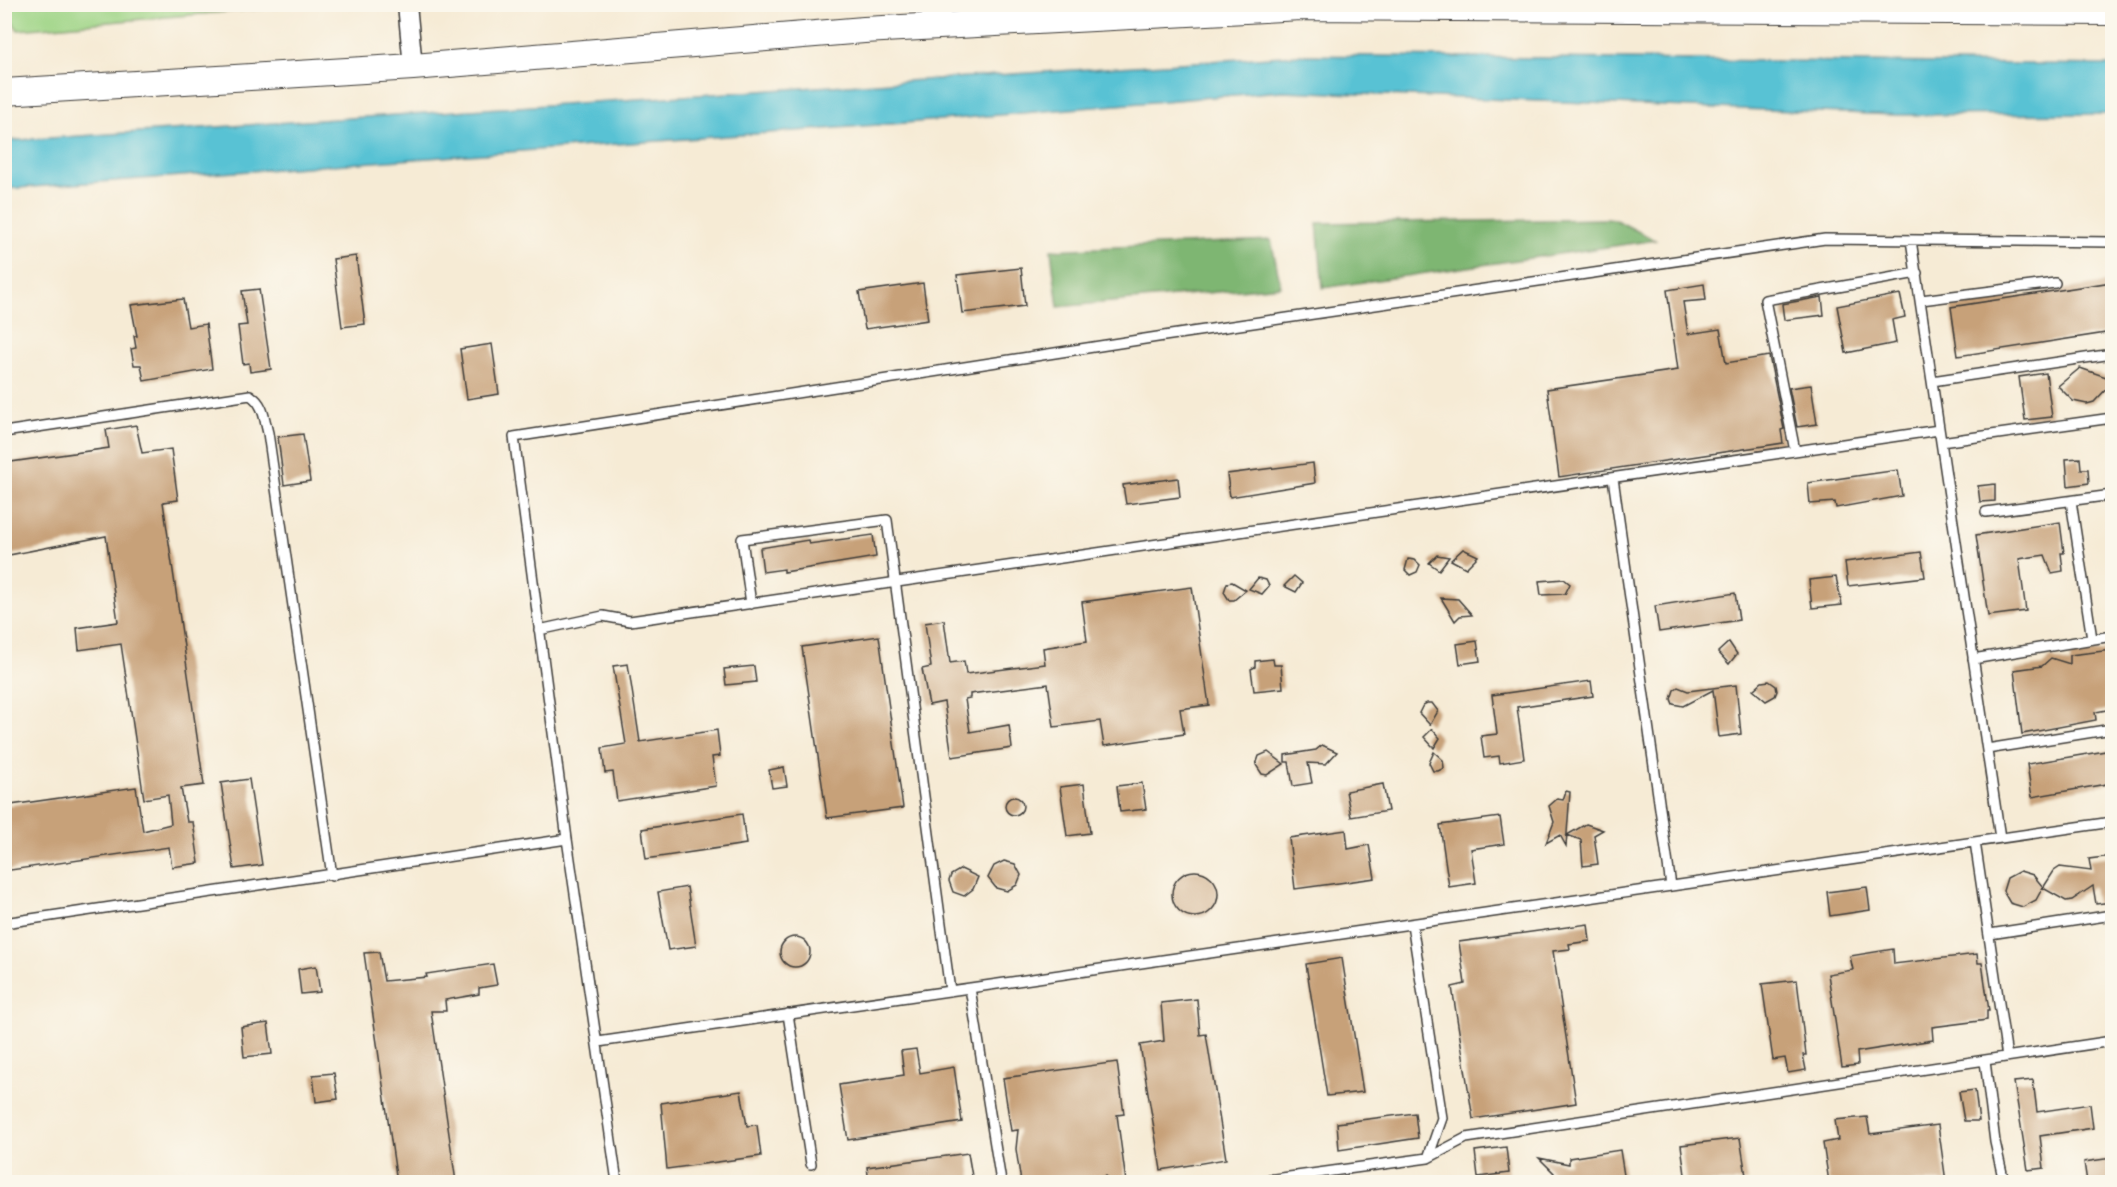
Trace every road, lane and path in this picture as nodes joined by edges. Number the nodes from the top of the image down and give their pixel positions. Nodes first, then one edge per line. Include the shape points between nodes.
1 (407, 4) edge
2 (1313, 6) edge
3 (1522, 7) edge
4 (1750, 7) edge
5 (1966, 8) edge
6 (2112, 12) edge
7 (413, 67) junction
8 (4, 92) edge
9 (1911, 240) junction
10 (2112, 242) edge
11 (1917, 273) junction
12 (2055, 282) dead end
13 (1921, 300) junction
14 (2112, 354) edge
15 (1932, 381) junction
16 (2112, 418) edge
17 (1940, 430) junction
18 (4, 432) edge
19 (1941, 442) junction
20 (1795, 451) junction
21 (1613, 478) junction
22 (2112, 495) edge
23 (2071, 501) junction
24 (1986, 512) dead end
25 (896, 583) junction
26 (750, 604) junction
27 (539, 630) junction
28 (2112, 636) edge
29 (2092, 639) junction
30 (1974, 659) junction
31 (2112, 729) edge
32 (1987, 749) junction
33 (2112, 822) edge
34 (2000, 838) junction
35 (567, 839) junction
36 (1975, 842) junction
37 (332, 876) junction
38 (1671, 886) junction
39 (2112, 915) edge
40 (4, 922) edge
41 (1412, 924) junction
42 (1990, 934) junction
43 (970, 988) junction
44 (950, 991) junction
45 (788, 1014) junction
46 (2112, 1041) edge
47 (598, 1042) junction
48 (2007, 1057) junction
49 (1985, 1061) junction
50 (1428, 1158) junction
51 (811, 1164) dead end
52 (617, 1182) edge
53 (1001, 1182) edge
54 (1252, 1182) edge
55 (2004, 1182) edge

1 - 7 street
2 - 3 street
2 - 7 street via 864,30
3 - 4 street
4 - 5 street
5 - 6 street
7 - 8 street
9 - 10 lane
9 - 11 lane
9 - 27 lane via 1825,239 514,437
11 - 13 lane
11 - 20 lane via 1765,300
12 - 13 lane
13 - 15 lane
14 - 15 lane
15 - 17 lane
16 - 19 lane
17 - 19 lane
17 - 20 lane
18 - 37 lane via 250,395 262,407
19 - 30 lane
20 - 21 lane
21 - 25 lane
21 - 38 lane
22 - 23 lane
23 - 24 lane
23 - 29 lane
25 - 26 lane
25 - 26 lane via 887,520 742,539
25 - 44 lane
26 - 27 lane via 630,621 603,616
27 - 35 lane
28 - 29 lane
29 - 30 lane
30 - 32 lane
31 - 32 lane
32 - 34 lane
33 - 34 lane
34 - 36 lane
35 - 37 lane
35 - 47 lane
36 - 38 lane
36 - 42 lane
37 - 40 lane
38 - 41 lane
39 - 42 lane
41 - 43 lane
41 - 50 lane via 1442,1118
42 - 48 lane
43 - 44 lane
43 - 53 lane
44 - 45 lane
45 - 47 lane
45 - 51 lane
46 - 48 lane
47 - 52 lane
48 - 49 lane
49 - 50 lane via 1466,1138
49 - 55 lane
50 - 54 lane

